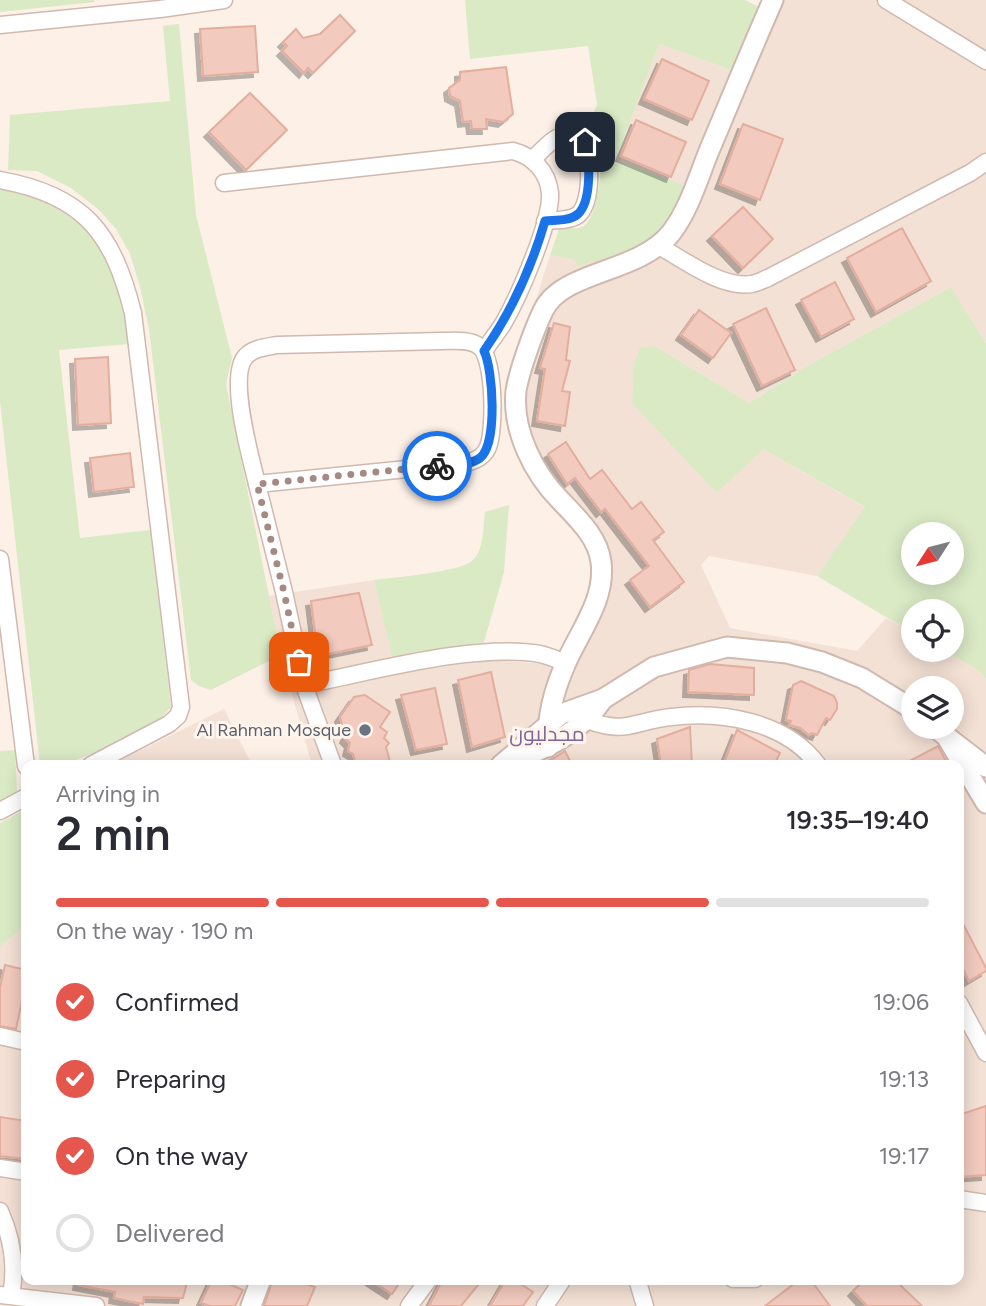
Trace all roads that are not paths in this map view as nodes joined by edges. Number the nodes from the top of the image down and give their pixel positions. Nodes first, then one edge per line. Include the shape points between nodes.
1 (224, 0) edge
2 (773, 0) edge
3 (887, 0) edge
4 (0, 25) edge
5 (986, 61) edge
6 (533, 159) junction
7 (986, 162) edge
8 (0, 180) edge
9 (224, 183) dead end
10 (545, 221) junction
11 (659, 246) junction
12 (484, 351) junction
13 (257, 484) junction
14 (0, 559) edge
15 (566, 663) junction
16 (7, 666) edge
17 (304, 685) junction
18 (603, 699) junction
19 (901, 702) edge
20 (587, 720) junction
21 (547, 724) junction
22 (945, 739) edge
23 (950, 739) edge
24 (548, 747) junction
25 (25, 760) edge
26 (101, 760) edge
27 (331, 760) edge
28 (507, 760) edge
29 (515, 760) edge
30 (813, 760) edge
31 (959, 760) edge
32 (986, 767) edge
33 (964, 769) edge
34 (21, 800) edge
35 (986, 803) edge
36 (0, 811) edge
37 (964, 1009) edge
38 (981, 1028) edge
39 (0, 1037) edge
40 (21, 1041) edge
41 (986, 1053) edge
42 (0, 1168) edge
43 (21, 1171) edge
44 (964, 1200) edge
45 (986, 1203) edge
46 (0, 1211) edge
47 (259, 1285) edge
48 (425, 1285) edge
49 (559, 1285) edge
50 (639, 1285) edge
51 (3, 1300) edge
52 (96, 1306) edge
53 (251, 1306) edge
54 (410, 1306) edge
55 (545, 1306) edge
56 (645, 1306) edge

1 - 4 street
2 - 11 street via 690,198 673,231
3 - 5 street
6 - 9 street via 513,151
6 - 10 street via 550,194
6 - 10 street via 562,135 580,136 589,155 582,208 566,219
7 - 11 street via 752,284 734,284 709,274
8 - 26 street via 41,189 75,207 115,255 134,313 181,707 169,724
10 - 12 street via 507,315
11 - 15 street via 551,297 516,391 522,437 533,464 543,483 591,536 601,562 595,602
12 - 13 street via 490,366 492,429 481,457 467,463
12 - 13 street via 464,341 258,348 246,356 238,379
13 - 17 street
14 - 16 street
15 - 17 street via 542,655 492,653
15 - 21 street
16 - 25 street
17 - 27 street
18 - 19 street via 654,667 727,647 822,662 862,678
18 - 20 street
18 - 21 street via 575,707
20 - 24 street
20 - 30 street via 622,728 668,717 739,720 778,732
21 - 24 street
21 - 28 street
22 - 31 street
23 - 32 street
24 - 29 street
33 - 35 street
34 - 36 street
37 - 38 street
38 - 41 street
39 - 40 street
42 - 43 street
44 - 45 street
46 - 51 street via 13,1248 14,1280
47 - 53 street
48 - 54 street
49 - 55 street
50 - 56 street
51 - 52 street

